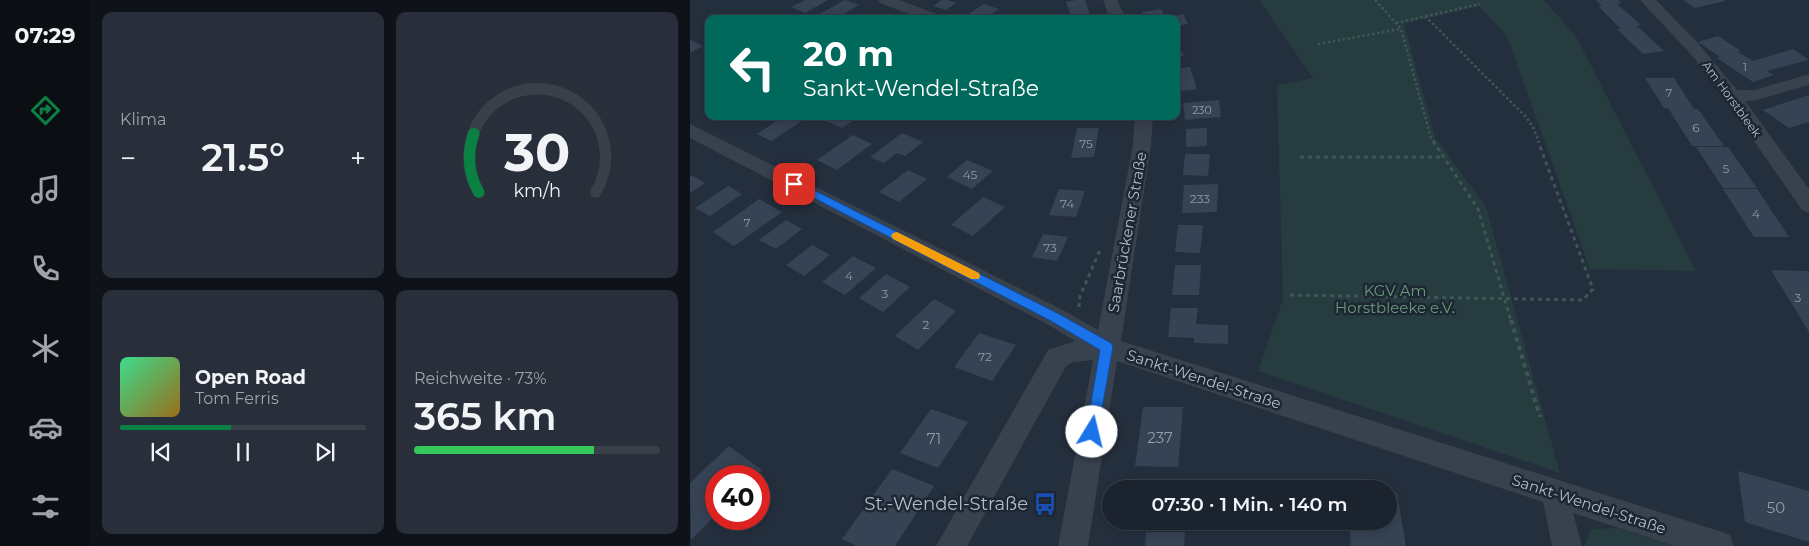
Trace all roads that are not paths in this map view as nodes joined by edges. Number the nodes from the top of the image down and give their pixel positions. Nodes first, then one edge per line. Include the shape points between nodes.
1 (885, 0) edge
2 (1110, 0) edge
3 (1647, 0) edge
4 (926, 15) edge
5 (1116, 15) edge
6 (1809, 79) edge
7 (1732, 96) junction
8 (1144, 120) edge
9 (690, 130) edge
10 (1809, 205) edge
11 (1107, 347) junction
12 (1556, 493) junction
13 (950, 546) edge
14 (1073, 546) edge
15 (1567, 546) edge
16 (1719, 546) edge

1 - 4 street
2 - 5 street
3 - 7 street, Am Horstbleek via 1693,45
6 - 7 street via 1756,95
7 - 10 street, Am Horstbleek
8 - 11 street, Saarbrückener Straße
9 - 11 street, Sankt-Wendel-Straße via 1055,317
11 - 12 street, Sankt-Wendel-Straße
11 - 13 street via 1071,352 1057,358
11 - 14 street, Saarbrückener Straße
12 - 15 street
12 - 16 street, Sankt-Wendel-Straße

